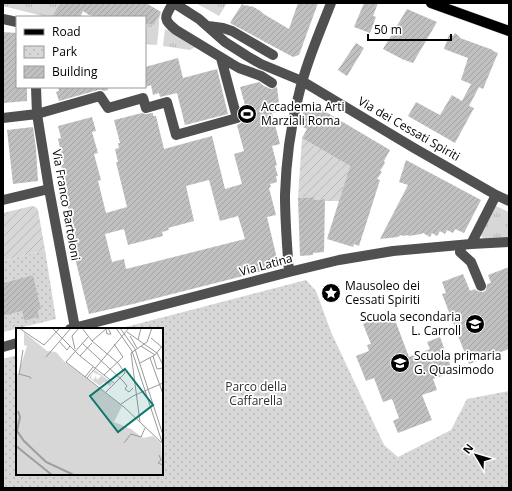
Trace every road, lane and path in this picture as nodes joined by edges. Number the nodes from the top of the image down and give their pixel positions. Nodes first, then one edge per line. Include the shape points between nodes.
1 (173, 3) edge
2 (331, 3) edge
3 (431, 3) edge
4 (3, 19) edge
5 (16, 22) edge
6 (208, 26) junction
7 (509, 32) edge
8 (273, 55) dead end
9 (221, 58) junction
10 (302, 81) junction
11 (272, 83) dead end
12 (36, 88) edge
13 (37, 114) junction
14 (3, 118) edge
15 (49, 189) junction
16 (496, 195) junction
17 (3, 200) edge
18 (509, 201) edge
19 (509, 242) edge
20 (466, 244) junction
21 (289, 272) junction
22 (481, 286) dead end
23 (73, 328) edge
24 (16, 343) edge
25 (3, 347) edge

1 - 6 street, Via dei Cessati Spiriti
1 - 9 street via 166,21
2 - 10 street
3 - 7 main road
4 - 5 street
6 - 8 street via 232,31
6 - 10 street, Via dei Cessati Spiriti via 225,42 246,56
9 - 11 street
9 - 13 street via 237,118 176,135 167,102 146,108 143,98 108,108 100,96
10 - 16 street, Via dei Cessati Spiriti
10 - 21 street via 289,144 286,176
12 - 13 street, Via Franco Bartoloni
13 - 14 street
13 - 15 street, Via Franco Bartoloni
15 - 17 street
15 - 23 street, Via Franco Bartoloni
16 - 18 street, Via dei Cessati Spiriti
16 - 20 street
19 - 20 street, Via Latina
20 - 21 street, Via Latina via 328,262
20 - 22 street via 460,252 471,262
21 - 23 street, Via Latina
24 - 25 street

